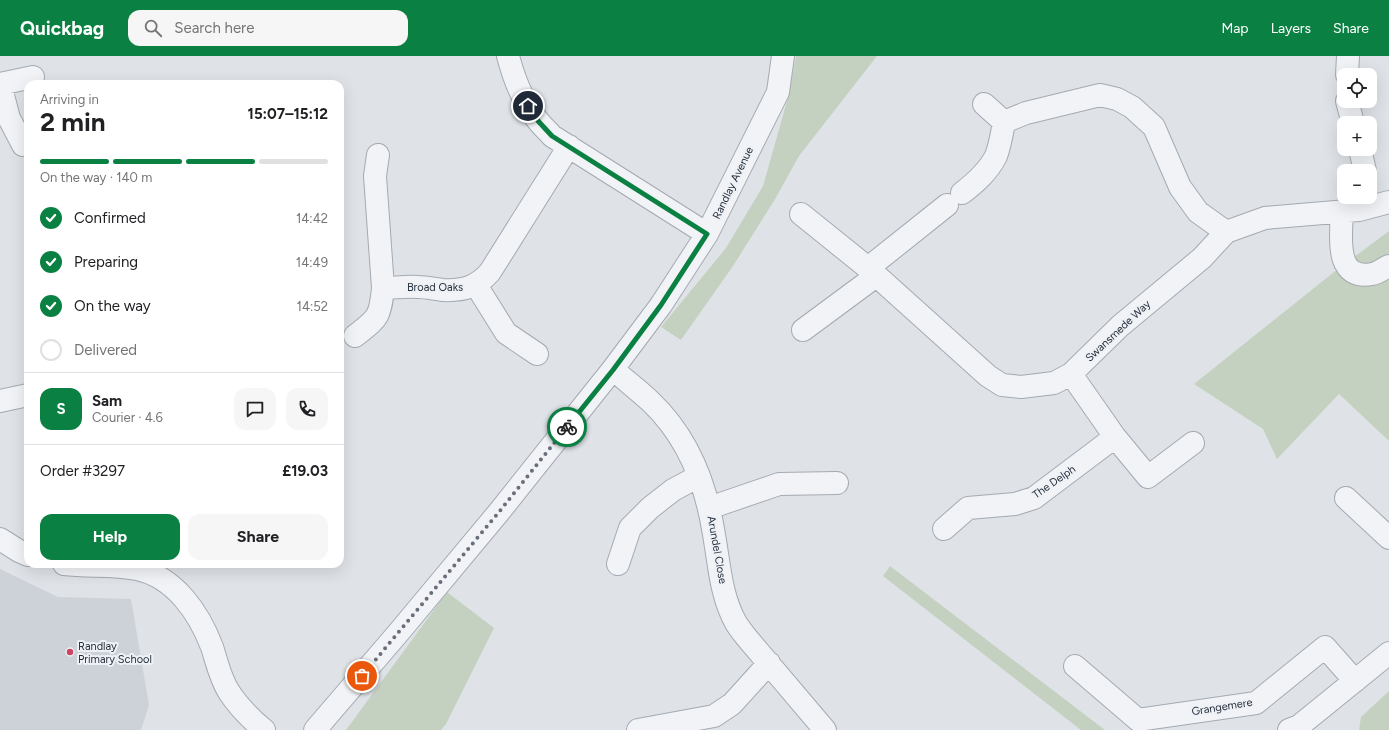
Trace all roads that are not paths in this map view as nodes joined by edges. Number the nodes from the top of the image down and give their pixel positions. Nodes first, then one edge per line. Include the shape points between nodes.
1 (508, 56) edge
2 (783, 56) edge
3 (1348, 56) edge
4 (1347, 68) edge
5 (33, 77) dead end
6 (0, 84) edge
7 (984, 104) dead end
8 (1004, 122) junction
9 (20, 145) edge
10 (569, 146) junction
11 (378, 155) dead end
12 (1378, 199) edge
13 (1342, 212) junction
14 (801, 214) dead end
15 (1226, 232) junction
16 (707, 234) junction
17 (1389, 266) edge
18 (872, 272) junction
19 (476, 285) junction
20 (383, 288) junction
21 (803, 330) dead end
22 (355, 336) dead end
23 (537, 354) dead end
24 (613, 370) junction
25 (1071, 374) junction
26 (24, 396) edge
27 (0, 400) edge
28 (1115, 437) junction
29 (1193, 443) dead end
30 (699, 476) junction
31 (837, 483) dead end
32 (1346, 498) dead end
33 (709, 508) junction
34 (944, 529) dead end
35 (1389, 538) edge
36 (0, 539) edge
37 (24, 553) edge
38 (618, 564) dead end
39 (132, 568) edge
40 (1389, 653) edge
41 (769, 663) junction
42 (1075, 666) dead end
43 (1355, 681) junction
44 (264, 730) edge
45 (315, 730) edge
46 (638, 730) edge
47 (825, 730) edge
48 (1290, 730) edge

1 - 10 street via 528,106 552,136
2 - 16 street, Randlay Avenue via 778,92
3 - 4 street
5 - 6 street
6 - 9 street via 9,118
7 - 8 street
8 - 15 street via 1026,113 1100,95 1117,99 1132,107 1154,127 1180,187 1198,212
8 - 18 street via 996,156 984,173
10 - 16 street
10 - 19 street, Broad Oaks via 490,272
11 - 20 street via 375,176
12 - 13 street, Swansmede Way via 1359,210
13 - 15 street, Swansmede Way via 1265,218
13 - 17 street via 1341,251 1350,270 1359,274 1373,274
14 - 18 street, Swansmede Way
15 - 25 street, Swansmede Way via 1202,258 1120,326
16 - 24 street, Randlay Avenue via 661,305
18 - 21 street
18 - 25 street, Swansmede Way via 988,376 1002,385 1021,387 1054,383
19 - 20 street, Broad Oaks via 464,289 443,290 419,286
19 - 23 street via 506,333
20 - 22 street via 381,308 377,317
24 - 30 street, Arundel Close via 661,412 682,441
24 - 45 street, Randlay Avenue via 499,512
25 - 28 street
26 - 27 street
28 - 29 street via 1148,477
28 - 34 street, The Delph via 1034,498 1015,504 968,508
30 - 33 street, Arundel Close
30 - 38 street via 673,490 630,528
31 - 33 street via 779,484
32 - 35 street
33 - 41 street, Arundel Close via 722,583 730,609 736,624
36 - 37 street
39 - 44 street via 157,577 177,590 190,605 203,625 229,692
40 - 43 street
41 - 46 street via 732,704 714,716
41 - 47 street, Arundel Close
42 - 43 street, Grangemere via 1138,720 1256,703 1325,647
43 - 48 street via 1299,726

